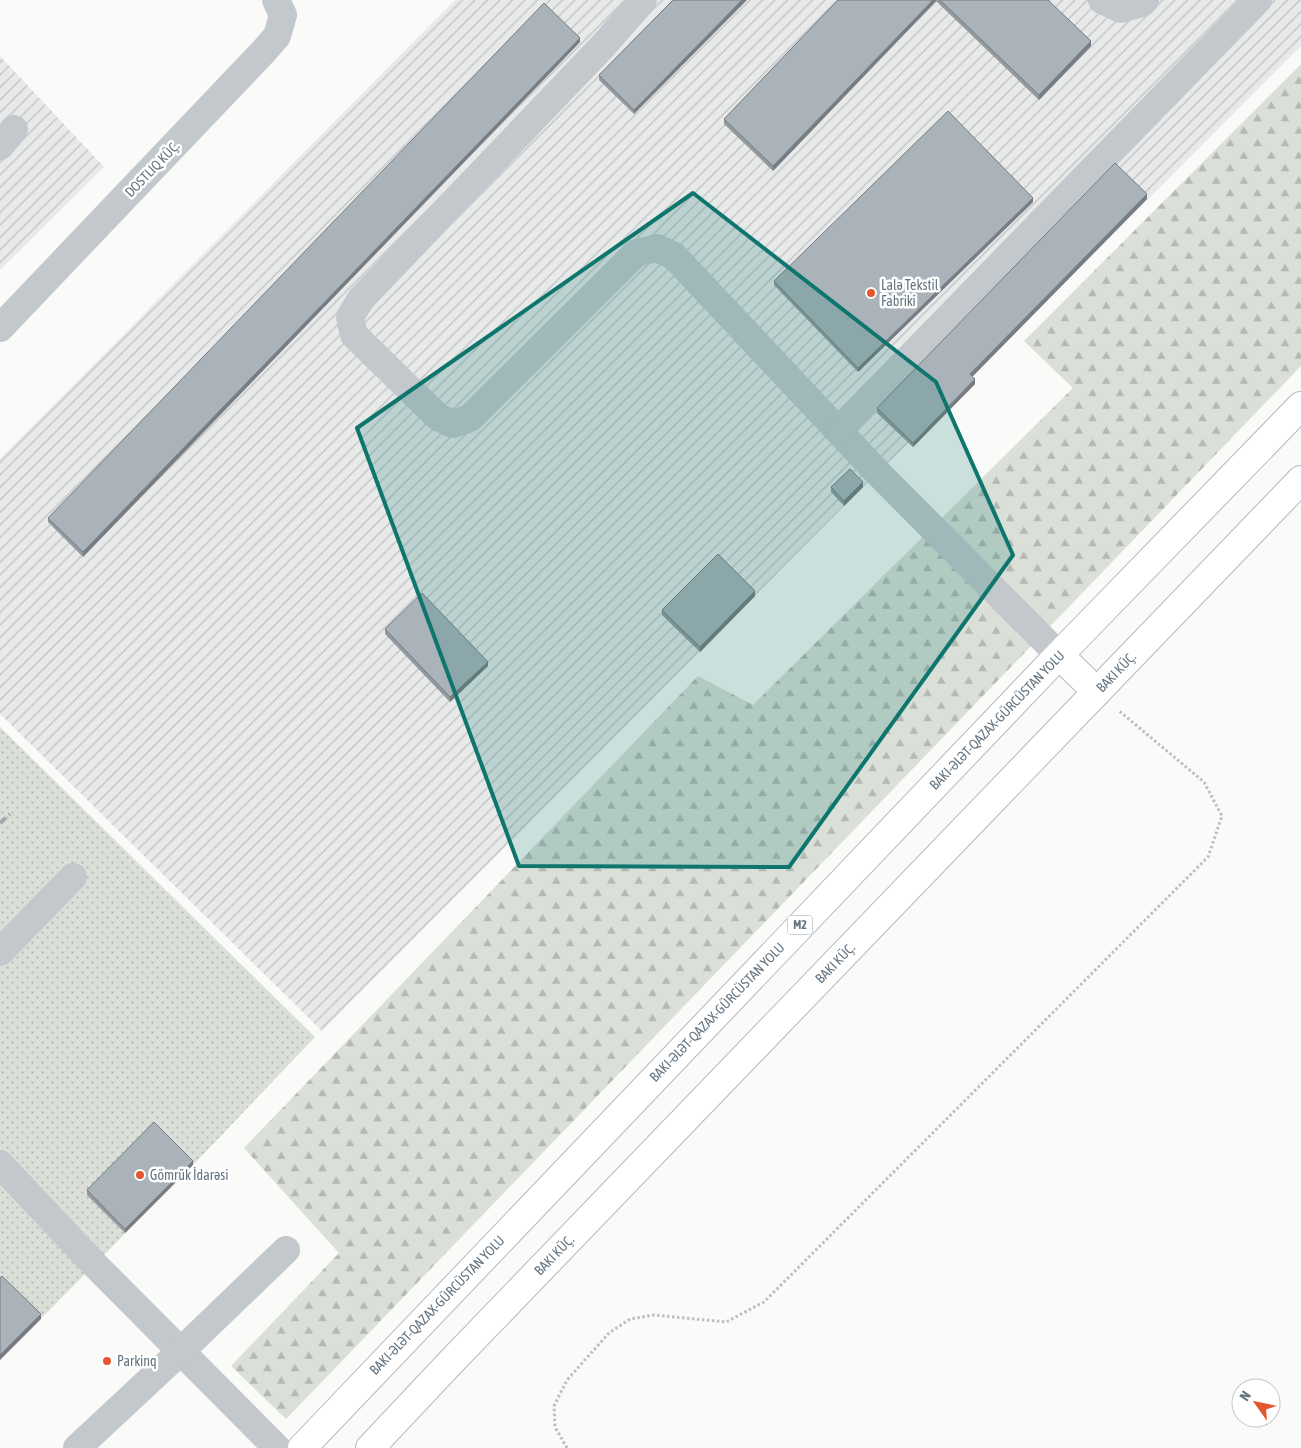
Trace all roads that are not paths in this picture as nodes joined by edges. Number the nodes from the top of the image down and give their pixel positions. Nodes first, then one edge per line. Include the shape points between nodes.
1 (276, 0) edge
2 (643, 0) edge
3 (1102, 0) edge
4 (1145, 0) edge
5 (1258, 0) edge
6 (0, 328) edge
7 (1301, 406) edge
8 (839, 430) junction
9 (1301, 480) edge
10 (1059, 655) junction
11 (1097, 692) junction
12 (72, 877) dead end
13 (0, 952) edge
14 (0, 1164) edge
15 (286, 1250) dead end
16 (181, 1352) junction
17 (77, 1448) edge
18 (276, 1448) edge
19 (302, 1448) edge
20 (370, 1448) edge

1 - 6 street, DOSTLIQ KÜÇ. via 283,15 277,36
2 - 8 street via 361,300 350,318 354,335 438,417 453,424 470,418 636,253 657,248 674,256
3 - 4 street via 1121,9 1142,4
5 - 8 street
7 - 10 highway, M2
8 - 10 street
9 - 11 highway
10 - 11 highway
10 - 19 highway, M2
11 - 20 highway
12 - 13 street
14 - 16 street
15 - 16 street
16 - 17 street
16 - 18 street

